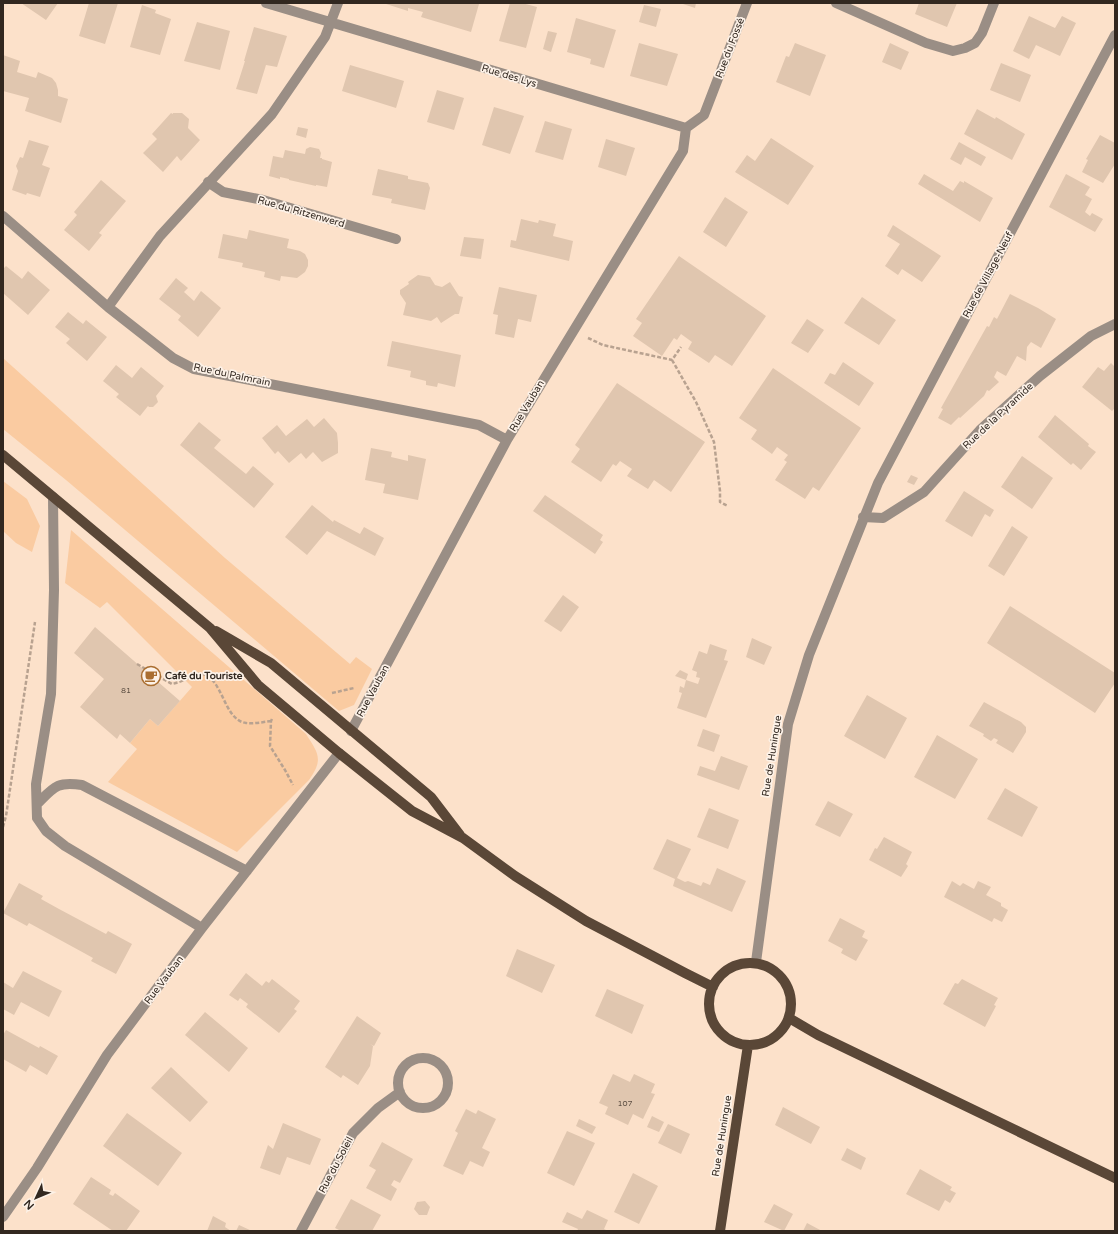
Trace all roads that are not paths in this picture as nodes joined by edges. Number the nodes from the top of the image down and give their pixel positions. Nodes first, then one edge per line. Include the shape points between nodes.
1 (266, 3) edge
2 (338, 3) edge
3 (747, 3) edge
4 (836, 3) edge
5 (994, 3) edge
6 (331, 23) junction
7 (1115, 35) edge
8 (686, 128) junction
9 (208, 182) junction
10 (3, 216) edge
11 (396, 239) dead end
12 (108, 307) junction
13 (1115, 324) edge
14 (507, 440) junction
15 (3, 455) edge
16 (53, 497) junction
17 (863, 517) junction
18 (210, 628) junction
19 (351, 731) junction
20 (339, 753) junction
21 (37, 804) junction
22 (463, 838) junction
23 (247, 871) junction
24 (202, 928) junction
25 (756, 962) junction
26 (713, 986) junction
27 (789, 1018) junction
28 (748, 1045) junction
29 (400, 1092) junction
30 (1115, 1178) edge
31 (3, 1217) edge
32 (301, 1231) edge
33 (720, 1231) edge

1 - 6 street, Rue des Lys
2 - 6 street
3 - 8 street, Rue du Fossé via 704,115
4 - 5 street via 926,44 953,51 976,43
6 - 8 street, Rue des Lys
6 - 9 street via 325,37 272,114
7 - 17 street, Rue de Village-Neuf via 878,483
8 - 14 street, Rue Vauban via 683,151
9 - 11 street, Rue du Ritzenwerd via 223,192 263,200
9 - 12 street via 160,236
10 - 12 street, Rue du Palmrain
12 - 14 street, Rue du Palmrain via 174,358 194,369 479,425
13 - 17 street, Rue de la Pyramide via 1091,336 1040,376 980,430 924,492 883,518
14 - 19 street, Rue Vauban
15 - 16 main road
16 - 18 main road
16 - 21 street via 51,694 36,784
17 - 25 street, Rue de Huningue via 809,655 788,724
18 - 19 main road via 271,663
18 - 20 main road via 258,685
19 - 22 main road via 431,797
20 - 22 main road via 412,811
20 - 23 street, Rue Vauban
21 - 23 street via 54,787 67,783 82,785
21 - 24 street via 37,818 46,831 65,846
22 - 26 main road via 586,921
23 - 24 street, Rue Vauban
24 - 31 street, Rue Vauban via 107,1055
25 - 26 main road via 732,967 721,975
25 - 27 main road via 771,968 783,979 789,991
26 - 28 main road via 709,999 710,1013 715,1025 735,1042
27 - 28 main road via 782,1030 773,1038 761,1044
27 - 30 main road via 818,1035
28 - 33 main road, Rue de Huningue
29 - 29 street via 404,1099 418,1108 434,1105 440,1101 448,1086 445,1071 432,1060 416,1059 402,1069 398,1084
29 - 32 street, Rue du Soleil via 378,1108 353,1134

